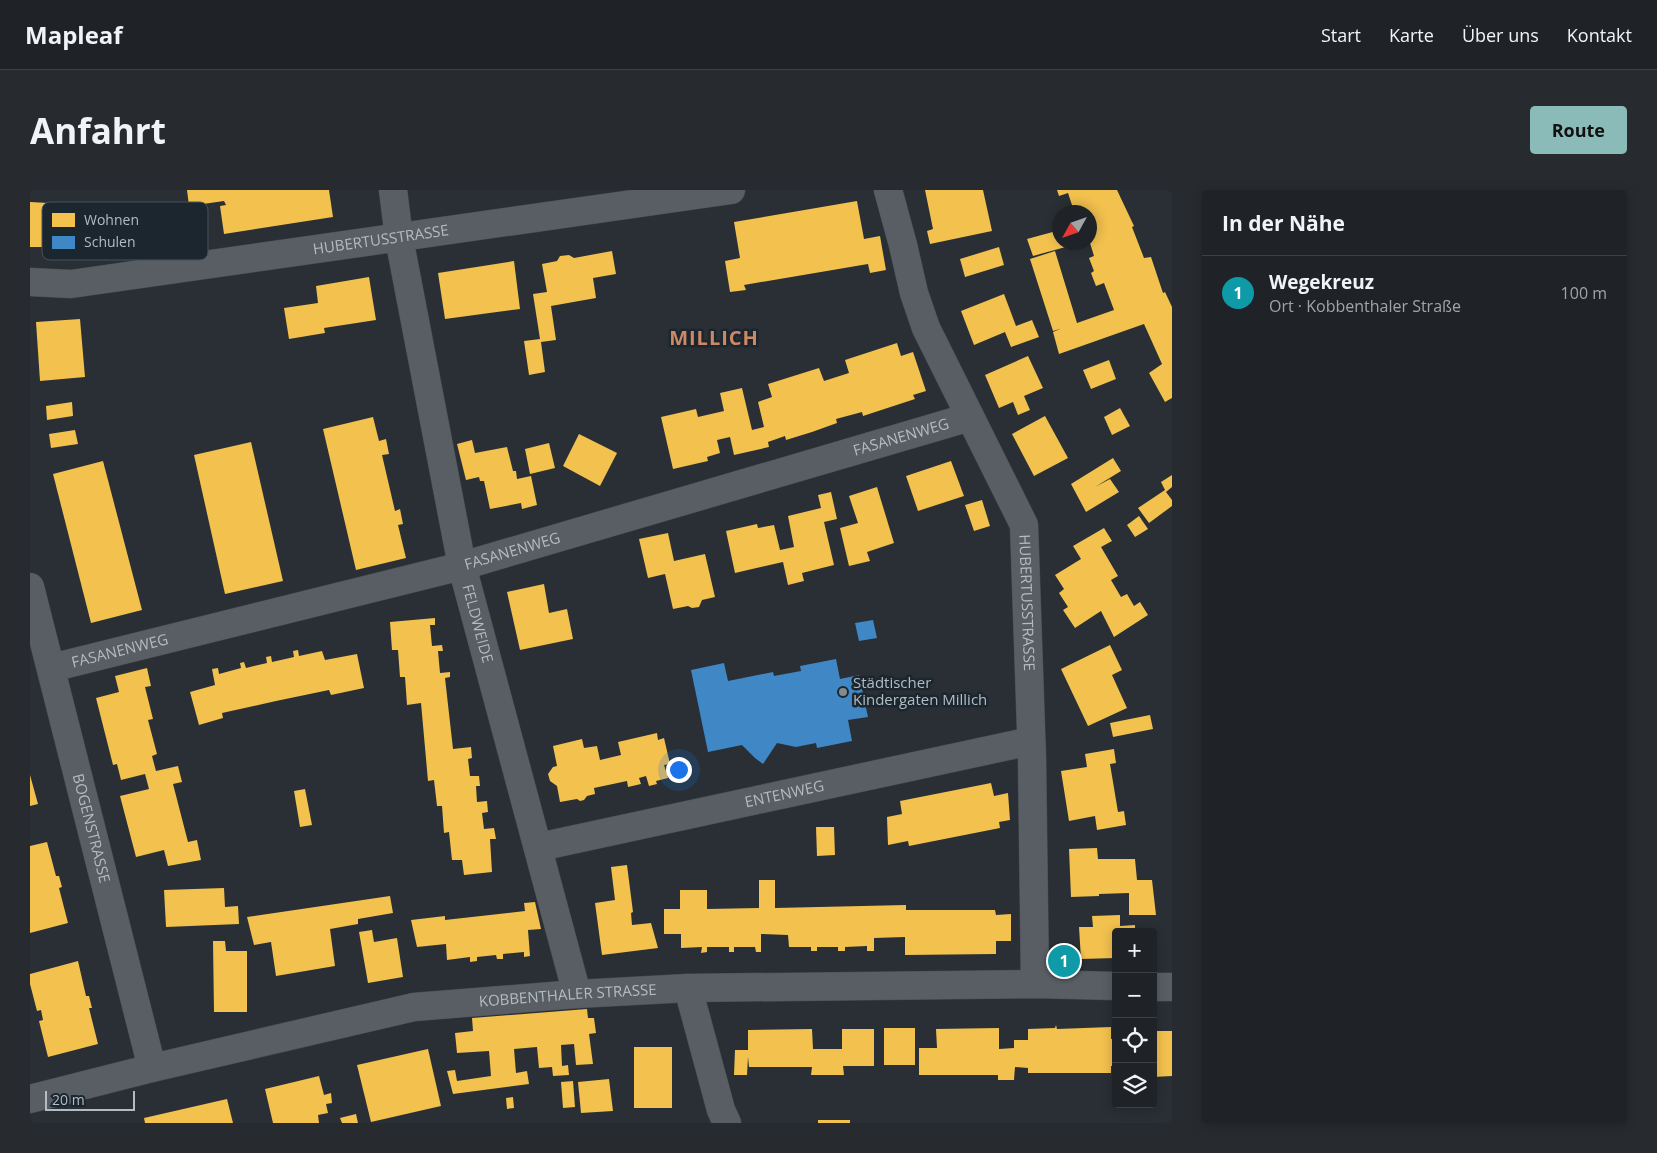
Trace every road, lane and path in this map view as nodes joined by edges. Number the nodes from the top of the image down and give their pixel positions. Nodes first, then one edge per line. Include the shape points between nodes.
1 (392, 190) edge
2 (731, 190) edge
3 (888, 190) edge
4 (399, 238) junction
5 (30, 282) edge
6 (970, 417) junction
7 (462, 566) junction
8 (30, 587) edge
9 (51, 668) junction
10 (1031, 741) junction
11 (539, 847) junction
12 (1036, 984) junction
13 (1112, 986) edge
14 (1157, 987) edge
15 (1172, 987) edge
16 (688, 988) junction
17 (577, 994) junction
18 (152, 1068) junction
19 (30, 1099) edge
20 (727, 1123) edge

1 - 4 street, FELDWEIDE
2 - 4 street, HUBERTUSSTRASSE
3 - 6 street, HUBERTUSSTRASSE via 926,328
4 - 5 street, HUBERTUSSTRASSE via 72,284
4 - 7 street, FELDWEIDE
6 - 7 street, FASANENWEG
6 - 10 street, HUBERTUSSTRASSE via 1024,525
7 - 9 street, FASANENWEG
7 - 11 street, FELDWEIDE
8 - 9 street, BOGENSTRASSE
9 - 18 street, BOGENSTRASSE
10 - 11 street, ENTENWEG
10 - 12 street, HUBERTUSSTRASSE
11 - 17 street, FELDWEIDE
12 - 13 street, KOBBENTHALER STRASSE
12 - 16 street, KOBBENTHALER STRASSE
14 - 15 street
16 - 17 street, KOBBENTHALER STRASSE
16 - 20 street
17 - 18 street, KOBBENTHALER STRASSE via 414,1007
18 - 19 street, KOBBENTHALER STRASSE

